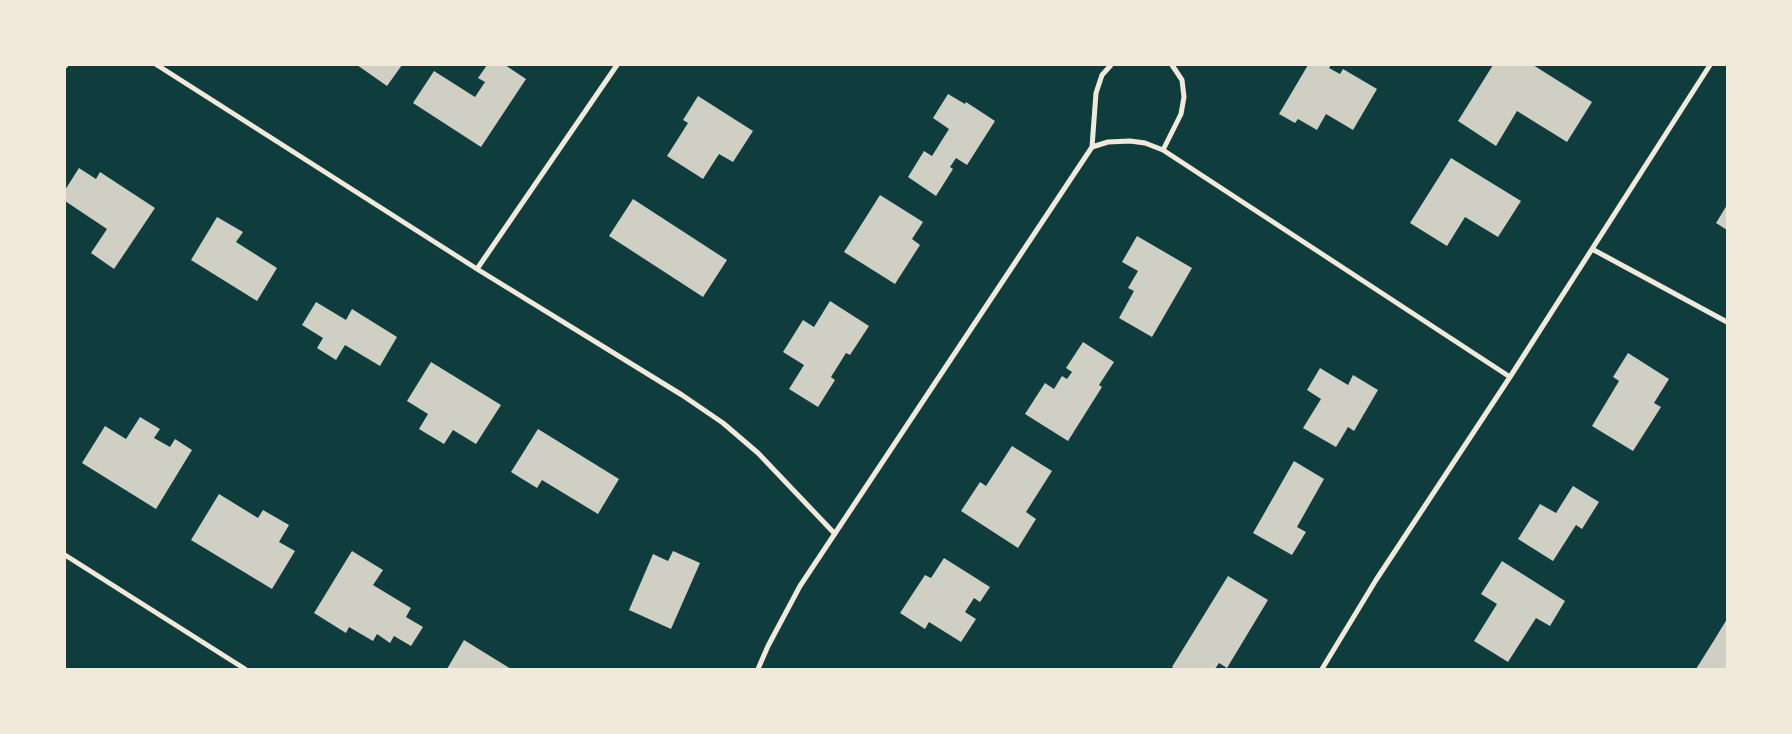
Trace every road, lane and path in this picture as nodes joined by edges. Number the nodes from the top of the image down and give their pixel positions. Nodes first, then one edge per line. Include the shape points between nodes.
1 (157, 65) edge
2 (617, 65) edge
3 (1111, 65) edge
4 (1172, 65) edge
5 (1710, 65) edge
6 (1092, 147) junction
7 (1163, 150) junction
8 (1592, 249) junction
9 (477, 269) junction
10 (1727, 322) edge
11 (1510, 376) junction
12 (835, 534) junction
13 (65, 555) edge
14 (244, 669) edge
15 (758, 669) edge
16 (1322, 669) edge

1 - 9 street
2 - 9 street
3 - 6 street via 1102,75 1096,93
4 - 7 street via 1182,80 1184,96 1182,114
5 - 8 street
6 - 7 street via 1130,140
6 - 12 street
7 - 11 street
8 - 10 street
8 - 11 street
9 - 12 street via 723,423 758,454
11 - 16 street via 1376,580
12 - 15 street via 800,586
13 - 14 street

